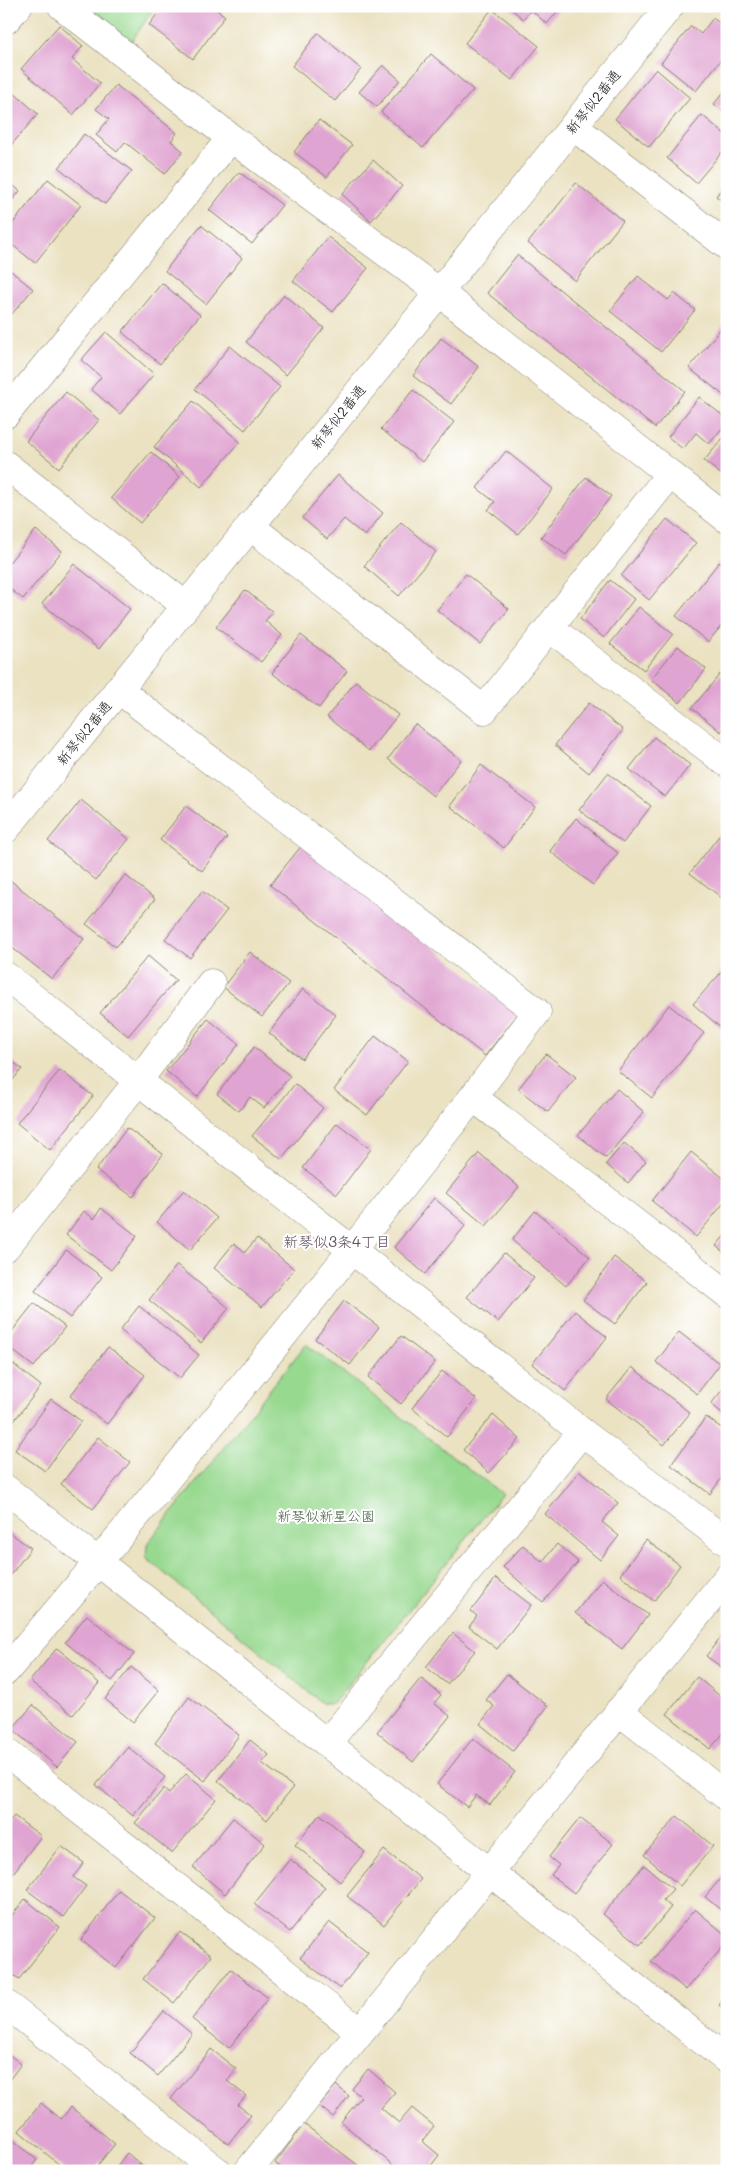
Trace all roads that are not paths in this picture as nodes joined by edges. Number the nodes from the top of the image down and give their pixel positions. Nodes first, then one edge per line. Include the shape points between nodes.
1 (18, 6) edge
2 (62, 6) edge
3 (670, 6) edge
4 (6, 20) edge
5 (573, 126) junction
6 (231, 138) junction
7 (727, 246) edge
8 (439, 292) junction
9 (6, 414) edge
10 (6, 465) edge
11 (670, 474) junction
12 (727, 519) edge
13 (250, 526) junction
14 (186, 606) junction
15 (550, 628) junction
16 (118, 689) junction
17 (727, 763) edge
18 (6, 829) edge
19 (6, 976) edge
20 (210, 983) dead end
21 (138, 1081) junction
22 (473, 1097) junction
23 (6, 1247) edge
24 (353, 1250) junction
25 (727, 1294) edge
26 (582, 1432) junction
27 (6, 1489) edge
28 (727, 1542) edge
29 (99, 1563) junction
30 (727, 1578) edge
31 (6, 1671) edge
32 (619, 1711) junction
33 (327, 1743) junction
34 (6, 1752) edge
35 (727, 1796) edge
36 (490, 1872) junction
37 (6, 2004) edge
38 (360, 2032) junction
39 (727, 2060) edge
40 (217, 2171) edge
41 (248, 2171) edge

1 - 4 street
2 - 6 street
3 - 5 street, 新琴似2番通
5 - 7 street
5 - 8 street, 新琴似2番通
6 - 8 street
6 - 9 street
8 - 11 street
8 - 13 street, 新琴似2番通
10 - 14 street
11 - 12 street
11 - 15 street
13 - 14 street, 新琴似2番通
13 - 15 street via 484,710
14 - 16 street, 新琴似2番通
15 - 17 street
16 - 18 street, 新琴似2番通
16 - 22 street via 537,1012
19 - 21 street
20 - 21 street
21 - 23 street
21 - 24 street
22 - 24 street
22 - 25 street
24 - 26 street
24 - 29 street
26 - 28 street
26 - 33 street
27 - 29 street
29 - 31 street
29 - 33 street
30 - 32 street
32 - 35 street
32 - 36 street
33 - 36 street
34 - 38 street
36 - 38 street
36 - 39 street
37 - 40 street
38 - 41 street

